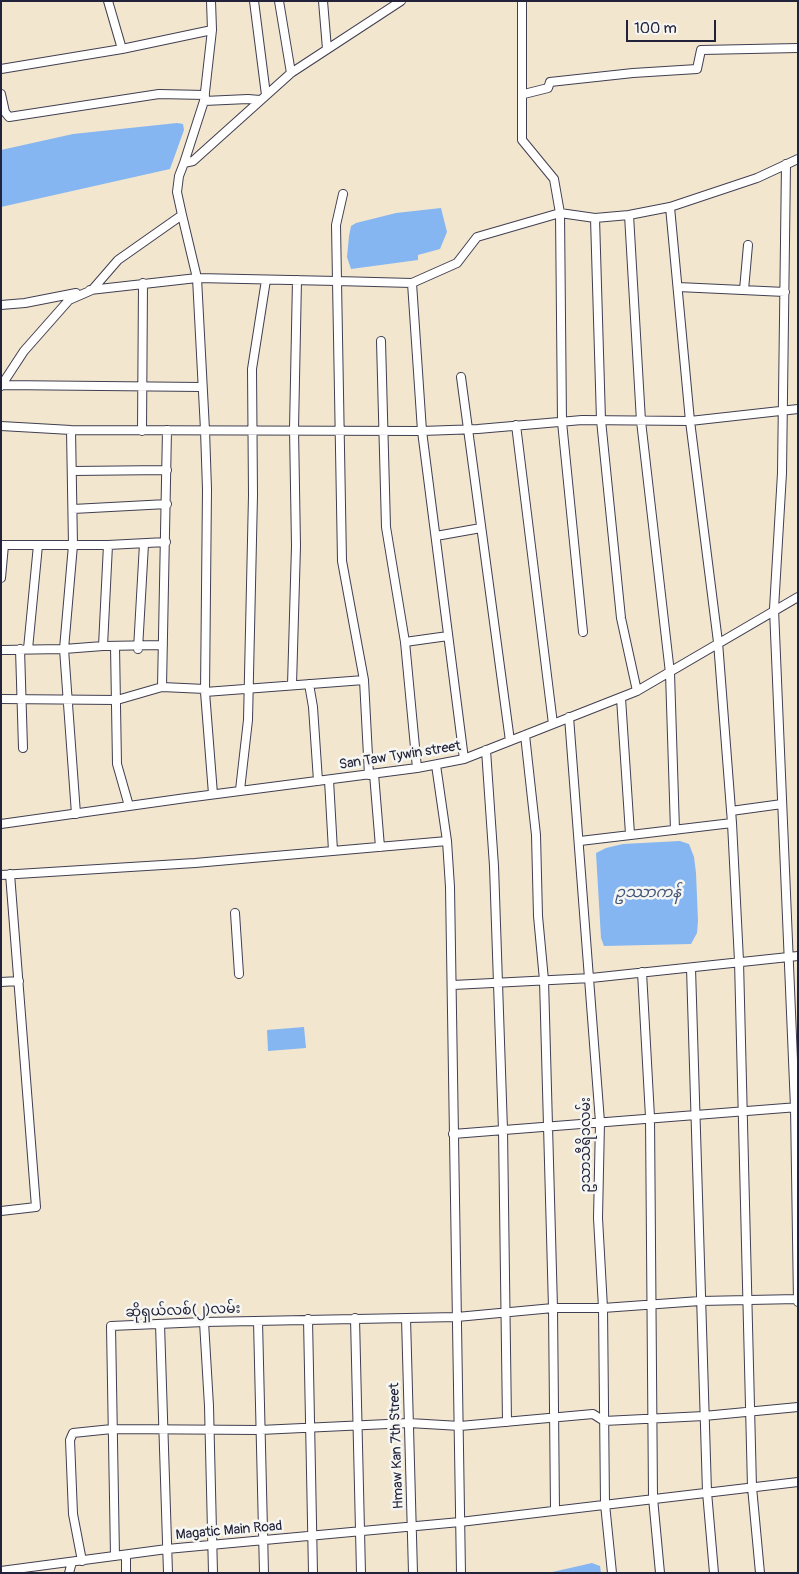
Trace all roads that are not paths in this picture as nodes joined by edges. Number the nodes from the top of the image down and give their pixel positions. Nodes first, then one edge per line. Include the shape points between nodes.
1 (108, 1) edge
2 (211, 1) edge
3 (254, 1) edge
4 (279, 1) edge
5 (323, 1) edge
6 (401, 1) edge
7 (522, 1) edge
8 (212, 30) junction
9 (122, 48) junction
10 (798, 48) edge
11 (327, 49) junction
12 (1, 69) edge
13 (291, 73) junction
14 (1, 94) edge
15 (524, 94) junction
16 (204, 98) junction
17 (263, 98) junction
18 (5, 118) edge
19 (798, 159) edge
20 (184, 163) junction
21 (786, 164) junction
22 (343, 194) dead end
23 (670, 207) junction
24 (560, 213) junction
25 (182, 215) junction
26 (629, 215) junction
27 (595, 218) junction
28 (748, 245) dead end
29 (197, 278) junction
30 (266, 280) junction
31 (297, 280) junction
32 (337, 281) junction
33 (142, 283) junction
34 (412, 283) junction
35 (678, 287) junction
36 (92, 290) junction
37 (744, 290) junction
38 (785, 292) junction
39 (1, 305) edge
40 (381, 341) dead end
41 (461, 377) dead end
42 (2, 386) edge
43 (142, 387) junction
44 (202, 387) junction
45 (798, 410) edge
46 (784, 411) junction
47 (602, 420) junction
48 (641, 421) junction
49 (690, 421) junction
50 (562, 422) junction
51 (516, 425) junction
52 (1, 426) edge
53 (468, 429) junction
54 (71, 430) junction
55 (167, 430) junction
56 (205, 430) junction
57 (252, 430) junction
58 (294, 430) junction
59 (339, 430) junction
60 (142, 431) junction
61 (382, 431) junction
62 (422, 432) junction
63 (167, 470) junction
64 (72, 471) junction
65 (167, 504) junction
66 (73, 509) junction
67 (481, 528) junction
68 (436, 536) junction
69 (166, 542) junction
70 (144, 544) junction
71 (2, 545) edge
72 (73, 545) junction
73 (108, 545) junction
74 (38, 546) junction
75 (1, 578) edge
76 (798, 597) edge
77 (774, 609) junction
78 (583, 632) dead end
79 (448, 636) junction
80 (405, 642) junction
81 (718, 642) junction
82 (164, 645) junction
83 (103, 646) junction
84 (115, 646) junction
85 (20, 649) junction
86 (28, 649) junction
87 (138, 649) junction
88 (1, 650) edge
89 (64, 650) junction
90 (670, 673) junction
91 (364, 680) junction
92 (308, 684) junction
93 (292, 685) junction
94 (162, 687) junction
95 (205, 690) junction
96 (248, 690) junction
97 (637, 690) junction
98 (69, 698) junction
99 (621, 698) junction
100 (1, 699) edge
101 (22, 700) junction
102 (116, 700) junction
103 (569, 717) junction
104 (553, 724) junction
105 (525, 735) junction
106 (510, 741) junction
107 (23, 748) dead end
108 (486, 750) junction
109 (464, 759) junction
110 (436, 765) junction
111 (417, 768) junction
112 (372, 774) junction
113 (329, 780) junction
114 (318, 781) junction
115 (240, 790) junction
116 (213, 794) junction
117 (782, 804) junction
118 (129, 806) junction
119 (731, 812) junction
120 (76, 814) junction
121 (732, 823) junction
122 (1, 824) edge
123 (675, 830) junction
124 (630, 834) junction
125 (447, 841) junction
126 (580, 841) junction
127 (380, 846) junction
128 (333, 851) junction
129 (10, 874) junction
130 (1, 875) edge
131 (235, 913) dead end
132 (798, 956) edge
133 (788, 957) junction
134 (739, 961) junction
135 (691, 968) junction
136 (642, 972) junction
137 (239, 974) dead end
138 (591, 978) junction
139 (544, 980) junction
140 (20, 981) junction
141 (1, 982) edge
142 (498, 984) junction
143 (453, 985) junction
144 (795, 1056) edge
145 (796, 1107) edge
146 (742, 1111) junction
147 (695, 1114) junction
148 (650, 1117) junction
149 (600, 1122) junction
150 (547, 1126) junction
151 (503, 1130) junction
152 (453, 1134) junction
153 (1, 1211) edge
154 (700, 1300) junction
155 (798, 1300) edge
156 (746, 1301) junction
157 (652, 1304) junction
158 (553, 1308) junction
159 (603, 1308) junction
160 (504, 1314) junction
161 (457, 1317) junction
162 (355, 1318) junction
163 (406, 1318) junction
164 (308, 1319) junction
165 (258, 1320) junction
166 (204, 1322) junction
167 (160, 1324) junction
168 (798, 1407) edge
169 (751, 1410) junction
170 (704, 1416) junction
171 (554, 1417) junction
172 (653, 1419) junction
173 (604, 1421) junction
174 (507, 1422) junction
175 (409, 1423) junction
176 (357, 1424) junction
177 (460, 1426) junction
178 (210, 1428) junction
179 (310, 1428) junction
180 (112, 1429) junction
181 (163, 1429) junction
182 (260, 1430) junction
183 (798, 1482) edge
184 (752, 1487) junction
185 (707, 1492) junction
186 (653, 1498) junction
187 (605, 1504) junction
188 (555, 1510) junction
189 (460, 1522) junction
190 (412, 1527) junction
191 (359, 1532) junction
192 (312, 1537) junction
193 (263, 1541) junction
194 (212, 1545) junction
195 (167, 1549) junction
196 (126, 1555) junction
197 (115, 1556) junction
198 (82, 1561) junction
199 (72, 1562) junction
200 (1, 1572) edge
201 (69, 1573) edge
202 (126, 1573) edge
203 (168, 1573) edge
204 (213, 1573) edge
205 (264, 1573) edge
206 (313, 1573) edge
207 (361, 1573) edge
208 (413, 1573) edge
209 (461, 1573) edge
210 (612, 1573) edge
211 (660, 1573) edge
212 (714, 1573) edge
213 (760, 1573) edge

1 - 9 street
2 - 8 street
3 - 17 street
4 - 13 street
5 - 11 street
6 - 11 street
7 - 15 street
8 - 9 street
8 - 16 street
9 - 12 street
10 - 15 street via 701,50 697,69 550,82 548,88
11 - 13 street
13 - 17 street
14 - 18 street
15 - 24 street via 522,140 554,180
16 - 17 street
16 - 18 street via 158,94
16 - 20 street
17 - 20 street via 193,161
19 - 21 street
20 - 25 street via 178,192
21 - 23 street via 757,178
21 - 38 street
22 - 32 street via 336,225
23 - 26 street
23 - 35 street
24 - 27 street
24 - 34 street via 477,237 457,263
24 - 50 street
25 - 29 street
25 - 36 street via 118,260
26 - 27 street
26 - 48 street
27 - 47 street
28 - 37 street
29 - 30 street
29 - 33 street
29 - 44 street
30 - 31 street
30 - 57 street via 252,368
31 - 32 street
31 - 58 street
32 - 34 street
32 - 59 street
33 - 36 street
33 - 43 street
34 - 62 street
35 - 37 street
35 - 49 street
36 - 39 street
36 - 42 street via 67,301 24,351
37 - 38 street
38 - 46 street
40 - 61 street
41 - 53 street
42 - 43 street
43 - 44 street
43 - 60 street
44 - 56 street
45 - 46 street
46 - 49 street
46 - 77 street
47 - 48 street
47 - 50 street
47 - 97 street via 621,618
48 - 49 street
48 - 90 street
49 - 81 street
50 - 51 street
50 - 78 street
51 - 53 street
51 - 104 street
52 - 54 street
53 - 62 street
53 - 67 street
54 - 60 street
54 - 64 street
55 - 56 street
55 - 60 street
55 - 63 street
56 - 57 street
56 - 95 street
57 - 58 street
57 - 96 street
58 - 59 street
58 - 93 street via 296,546
59 - 61 street
59 - 91 street via 342,561
61 - 62 street
61 - 80 street via 386,527
62 - 68 street
63 - 64 street
63 - 65 street
64 - 66 street
65 - 66 street
65 - 69 street
66 - 72 street
67 - 68 street
67 - 106 street
68 - 79 street
69 - 70 street
69 - 82 street
70 - 73 street
70 - 87 street
71 - 74 street
71 - 75 street
72 - 73 street
72 - 74 street
72 - 89 street
73 - 83 street
74 - 86 street
76 - 77 street, San Taw Tywin street
77 - 81 street, San Taw Tywin street
77 - 117 street
79 - 80 street
79 - 109 street
80 - 111 street
81 - 90 street, San Taw Tywin street
81 - 119 street
82 - 87 street
82 - 94 street
83 - 84 street
83 - 89 street
84 - 87 street
84 - 102 street
85 - 86 street
85 - 88 street
85 - 101 street
86 - 89 street
89 - 98 street
90 - 97 street, San Taw Tywin street
90 - 123 street
91 - 92 street
91 - 112 street
92 - 93 street
92 - 114 street via 313,707
93 - 96 street
94 - 95 street
94 - 102 street
95 - 96 street
95 - 116 street
96 - 115 street
97 - 99 street, San Taw Tywin street
98 - 101 street
98 - 102 street
98 - 120 street
99 - 103 street, San Taw Tywin street
99 - 124 street
100 - 101 street
101 - 107 street
102 - 118 street via 117,764
103 - 104 street, San Taw Tywin street
103 - 126 street, ဥသာသီရိ၁လမ်း
104 - 105 street, San Taw Tywin street
105 - 106 street, San Taw Tywin street
105 - 139 street via 536,835
106 - 108 street, San Taw Tywin street
108 - 109 street, San Taw Tywin street
108 - 142 street
109 - 110 street, San Taw Tywin street
110 - 111 street, San Taw Tywin street
110 - 125 street
111 - 112 street, San Taw Tywin street
112 - 113 street, San Taw Tywin street
112 - 127 street
113 - 114 street, San Taw Tywin street
113 - 128 street
114 - 115 street, San Taw Tywin street
115 - 116 street, San Taw Tywin street
116 - 118 street, San Taw Tywin street
117 - 119 street
117 - 133 street
118 - 120 street, San Taw Tywin street
119 - 121 street
120 - 122 street, San Taw Tywin street
121 - 123 street
121 - 134 street
123 - 124 street
124 - 126 street
125 - 127 street
125 - 143 street
126 - 138 street, ဥသာသီရိ၁လမ်း
127 - 128 street
128 - 129 street
129 - 130 street
129 - 140 street
131 - 137 street
132 - 133 street
133 - 134 street
133 - 144 street
134 - 135 street
134 - 146 street
135 - 136 street
135 - 147 street
136 - 138 street
136 - 148 street
138 - 139 street
138 - 149 street, ဥသာသီရိ၁လမ်း
139 - 142 street
139 - 150 street
140 - 141 street
140 - 153 street via 36,1207
142 - 143 street
142 - 151 street
143 - 152 street
144 - 145 street
145 - 146 street
145 - 155 street
146 - 147 street
146 - 156 street
147 - 148 street
147 - 154 street
148 - 149 street
148 - 157 street
149 - 150 street
149 - 159 street, ဥသာသီရိ၁လမ်း via 598,1218
150 - 151 street
150 - 158 street
151 - 152 street
151 - 160 street
152 - 161 street
154 - 156 street, ဆိုရှယ်လစ်(၂)လမ်း
154 - 157 street, ဆိုရှယ်လစ်(၂)လမ်း
154 - 170 street
155 - 156 street, ဆိုရှယ်လစ်(၂)လမ်း
156 - 169 street
157 - 159 street, ဆိုရှယ်လစ်(၂)လမ်း
157 - 172 street
158 - 159 street, ဆိုရှယ်လစ်(၂)လမ်း
158 - 160 street, ဆိုရှယ်လစ်(၂)လမ်း
158 - 171 street
159 - 173 street, ဥသာသီရိ၁လမ်း
160 - 161 street, ဆိုရှယ်လစ်(၂)လမ်း
160 - 174 street
161 - 163 street, ဆိုရှယ်လစ်(၂)လမ်း
161 - 177 street
162 - 163 street, ဆိုရှယ်လစ်(၂)လမ်း
162 - 164 street, ဆိုရှယ်လစ်(၂)လမ်း
162 - 176 street
163 - 175 street, Hmaw Kan 7th Street
164 - 165 street, ဆိုရှယ်လစ်(၂)လမ်း
164 - 179 street
165 - 166 street, ဆိုရှယ်လစ်(၂)လမ်း
165 - 182 street
166 - 167 street, ဆိုရှယ်လစ်(၂)လမ်း
166 - 178 street
167 - 180 street, ဆိုရှယ်လစ်(၂)လမ်း via 111,1326
167 - 181 street
168 - 169 street
169 - 170 street
169 - 184 street
170 - 172 street
170 - 185 street
171 - 173 street via 593,1414
171 - 174 street
171 - 188 street
172 - 173 street
172 - 186 street
173 - 187 street, ဥသာသီရိ၁လမ်း
174 - 177 street
175 - 176 street
175 - 177 street
175 - 190 street, Hmaw Kan 7th Street
176 - 179 street
176 - 191 street
177 - 189 street
178 - 181 street
178 - 182 street
178 - 194 street
179 - 182 street
179 - 192 street
180 - 181 street
180 - 197 street, ဆိုရှယ်လစ်(၂)လမ်း
180 - 198 street via 71,1435 73,1514
181 - 195 street
182 - 193 street
183 - 184 street, Magatic Main Road
184 - 185 street, Magatic Main Road
184 - 213 street
185 - 186 street, Magatic Main Road
185 - 212 street
186 - 187 street, Magatic Main Road
186 - 211 street
187 - 188 street, Magatic Main Road
187 - 210 street, ဥသာသီရိ၁လမ်း
188 - 189 street, Magatic Main Road
189 - 190 street, Magatic Main Road
189 - 209 street
190 - 191 street, Magatic Main Road
190 - 208 street, Hmaw Kan 7th Street
191 - 192 street, Magatic Main Road
191 - 207 street
192 - 193 street, Magatic Main Road
192 - 206 street
193 - 194 street, Magatic Main Road
193 - 205 street
194 - 195 street, Magatic Main Road
194 - 204 street
195 - 196 street, Magatic Main Road
195 - 203 street
196 - 197 street, Magatic Main Road
196 - 202 street
197 - 198 street, Magatic Main Road
198 - 199 street, Magatic Main Road
199 - 200 street, Magatic Main Road
199 - 201 street

